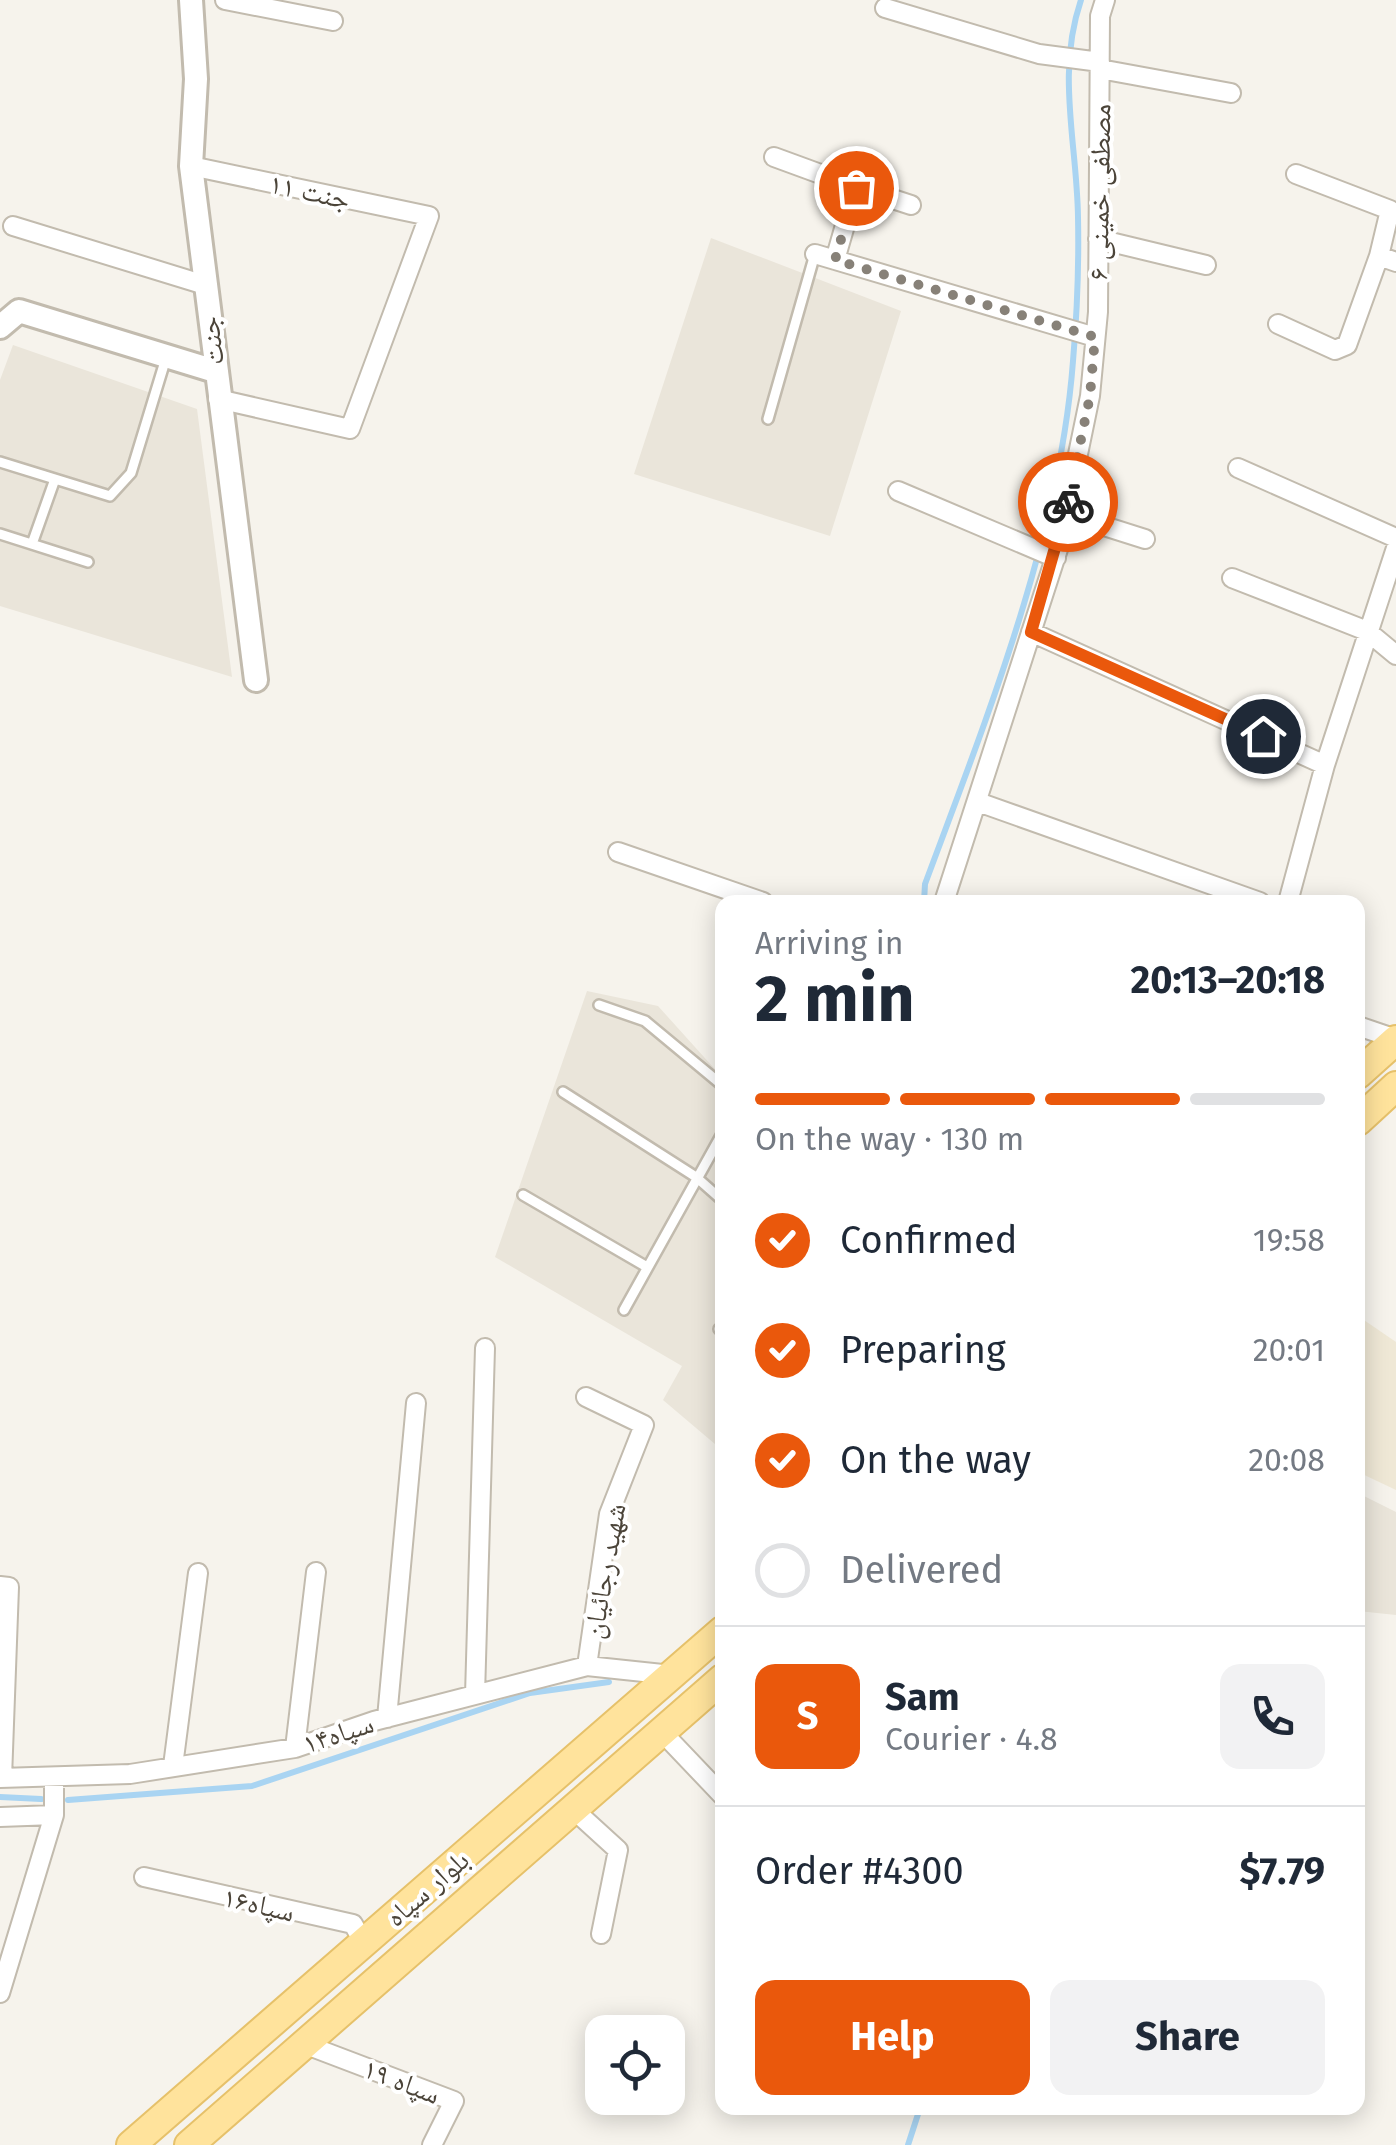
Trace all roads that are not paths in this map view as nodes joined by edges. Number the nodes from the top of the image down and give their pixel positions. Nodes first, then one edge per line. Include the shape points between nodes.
1 (191, 0) edge
2 (225, 0) edge
3 (1105, 0) edge
4 (884, 8) dead end
5 (333, 22) dead end
6 (1100, 65) junction
7 (1231, 93) dead end
8 (774, 158) dead end
9 (191, 166) junction
10 (1296, 174) dead end
11 (856, 188) junction
12 (911, 204) dead end
13 (13, 226) dead end
14 (1098, 239) junction
15 (815, 254) joint
16 (1388, 259) edge
17 (835, 260) junction
18 (1206, 265) dead end
19 (205, 285) junction
20 (1278, 324) dead end
21 (0, 327) edge
22 (1095, 337) junction
23 (166, 356) junction
24 (215, 372) junction
25 (218, 398) junction
26 (768, 419) dead end
27 (0, 462) edge
28 (1238, 468) dead end
29 (55, 479) junction
30 (898, 491) dead end
31 (1066, 514) junction
32 (0, 534) edge
33 (1396, 538) edge
34 (1145, 539) dead end
35 (32, 544) junction
36 (1396, 548) edge
37 (1056, 558) junction
38 (88, 562) dead end
39 (1232, 578) dead end
40 (1366, 631) junction
41 (1031, 632) junction
42 (1396, 655) edge
43 (256, 680) dead end
44 (1325, 764) junction
45 (978, 802) junction
46 (618, 852) dead end
47 (743, 895) edge
48 (946, 895) edge
49 (1240, 895) edge
50 (1290, 895) edge
51 (599, 1005) dead end
52 (1365, 1028) edge
53 (1396, 1039) edge
54 (1365, 1068) edge
55 (715, 1078) edge
56 (1396, 1086) edge
57 (563, 1092) dead end
58 (1365, 1115) edge
59 (715, 1143) edge
60 (696, 1177) junction
61 (715, 1194) edge
62 (523, 1195) dead end
63 (646, 1268) junction
64 (624, 1310) dead end
65 (485, 1348) dead end
66 (586, 1396) dead end
67 (416, 1403) dead end
68 (198, 1572) dead end
69 (316, 1572) dead end
70 (0, 1586) edge
71 (715, 1637) edge
72 (587, 1666) junction
73 (672, 1675) junction
74 (715, 1685) edge
75 (476, 1695) junction
76 (387, 1718) junction
77 (662, 1732) junction
78 (295, 1748) junction
79 (173, 1766) junction
80 (1, 1778) edge
81 (54, 1778) junction
82 (715, 1787) edge
83 (572, 1809) junction
84 (54, 1815) junction
85 (0, 1818) edge
86 (144, 1876) dead end
87 (602, 1934) dead end
88 (364, 1943) junction
89 (0, 1993) edge
90 (304, 2044) junction
91 (131, 2145) edge
92 (189, 2145) edge
93 (432, 2145) edge

1 - 9 street, جنت
2 - 5 street
3 - 6 street, مصطفی خمینی ۶
4 - 6 street
6 - 7 street
6 - 14 street, مصطفی خمینی ۶
8 - 11 street
9 - 19 street, جنت
9 - 25 street, جنت ۱۱ via 428,216 350,429
10 - 16 street via 1390,210
11 - 12 street
11 - 17 street
13 - 19 street
14 - 18 street
14 - 22 street, مصطفی خمینی ۶
15 - 17 street
15 - 26 lane
16 - 20 street via 1347,345 1335,350
17 - 22 street
19 - 24 street, جنت
21 - 23 street via 20,311
22 - 31 street, مصطفی خمینی ۶
23 - 24 street
23 - 29 lane via 131,473 110,496
24 - 25 street, جنت
25 - 43 street, جنت
27 - 29 lane
28 - 33 street
29 - 35 lane
30 - 37 street
31 - 34 street
31 - 37 street, مصطفی خمینی ۶
32 - 35 lane
35 - 38 lane
36 - 40 street
37 - 41 street, مصطفی خمینی ۶
39 - 40 street
40 - 42 street
40 - 44 street
41 - 44 street
41 - 45 street, مصطفی خمینی ۶
44 - 50 street
45 - 48 street, مصطفی خمینی ۶
45 - 49 street
46 - 47 street
51 - 55 lane via 645,1021
52 - 53 street
53 - 54 main road
56 - 58 main road
57 - 60 lane
59 - 60 lane
60 - 61 lane
60 - 63 lane
62 - 63 lane
63 - 64 lane
65 - 75 street
66 - 72 street, شهید رجائیان via 644,1425 610,1514
67 - 76 street
68 - 79 street
69 - 78 street
70 - 80 street via 10,1587
71 - 73 main road, بلوار سپاه
72 - 73 street, سپاه۱۴
72 - 75 street, سپاه۱۴
73 - 88 main road, بلوار سپاه
74 - 77 main road, بلوار سپاه
75 - 76 street, سپاه۱۴
76 - 78 street, سپاه۱۴
77 - 82 street
77 - 83 main road, بلوار سپاه
78 - 79 street, سپاه۱۴
79 - 81 street, سپاه۱۴
80 - 81 street, سپاه۱۴
81 - 84 street
83 - 87 street via 618,1850
83 - 90 main road, بلوار سپاه
84 - 85 street
84 - 89 street
86 - 88 street, سپاه۱۶ via 353,1924
88 - 91 main road, بلوار سپاه
90 - 92 main road, بلوار سپاه
90 - 93 street, سپاه ۱۹ via 454,2101

